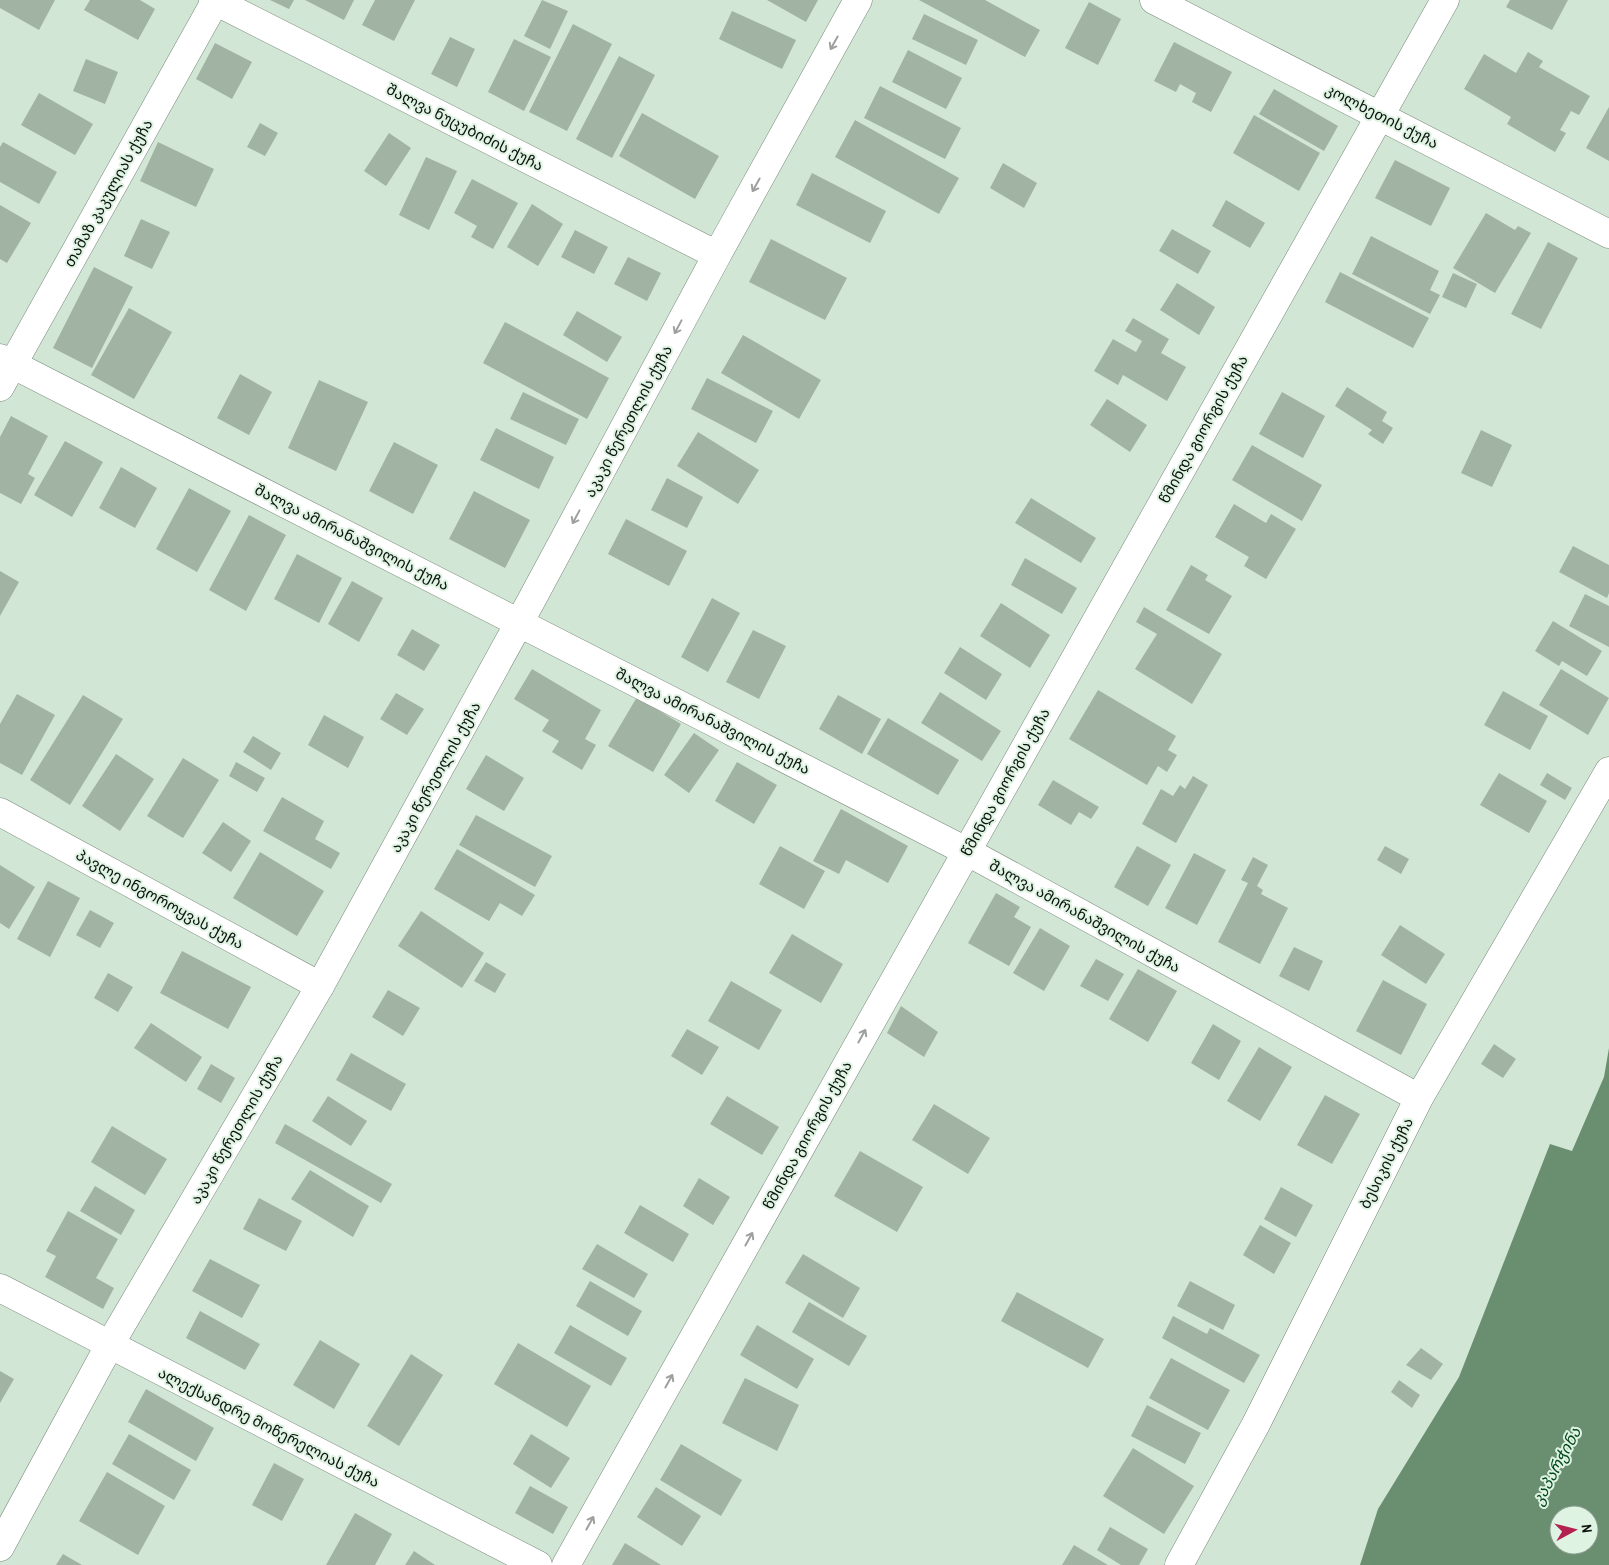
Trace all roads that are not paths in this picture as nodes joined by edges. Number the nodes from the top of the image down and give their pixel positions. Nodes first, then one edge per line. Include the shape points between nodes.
1 (215, 0) edge
2 (858, 0) edge
3 (1154, 0) edge
4 (1445, 0) edge
5 (1379, 115) junction
6 (1609, 234) edge
7 (717, 255) junction
8 (4, 370) edge
9 (520, 622) junction
10 (1609, 771) edge
11 (0, 812) edge
12 (966, 851) junction
13 (320, 986) junction
14 (1418, 1098) junction
15 (0, 1288) edge
16 (109, 1346) junction
17 (0, 1547) edge
18 (538, 1565) edge
19 (566, 1565) edge
20 (1179, 1565) edge

1 - 7 street, შალვა ნუცუბიძის ქუჩა
1 - 8 street, თამაზ კაკულიას ქუჩა
2 -> 7 street, აკაკი წერეთლის ქუჩა
3 - 5 street, კოლხეთის ქუჩა
4 - 5 street, წმინდა გიორგის ქუჩა
5 - 6 street, კოლხეთის ქუჩა
5 - 12 street, წმინდა გიორგის ქუჩა
7 -> 9 street, აკაკი წერეთლის ქუჩა
8 - 9 street, შალვა ამირანაშვილის ქუჩა
9 - 12 street, შალვა ამირანაშვილის ქუჩა
9 - 13 street, აკაკი წერეთლის ქუჩა
10 - 14 street, ბესიკის ქუჩა
11 - 13 street, პავლე ინგოროყვას ქუჩა
12 - 14 street, შალვა ამირანაშვილის ქუჩა
19 -> 12 street, წმინდა გიორგის ქუჩა
13 - 16 street, აკაკი წერეთლის ქუჩა
14 - 20 street, ბესიკის ქუჩა via 1256,1424
15 - 16 street, ალექსანდრე მოწერელიას ქუჩა
16 - 17 street, აკაკი წერეთლის ქუჩა
16 - 18 street, ალექსანდრე მოწერელიას ქუჩა

